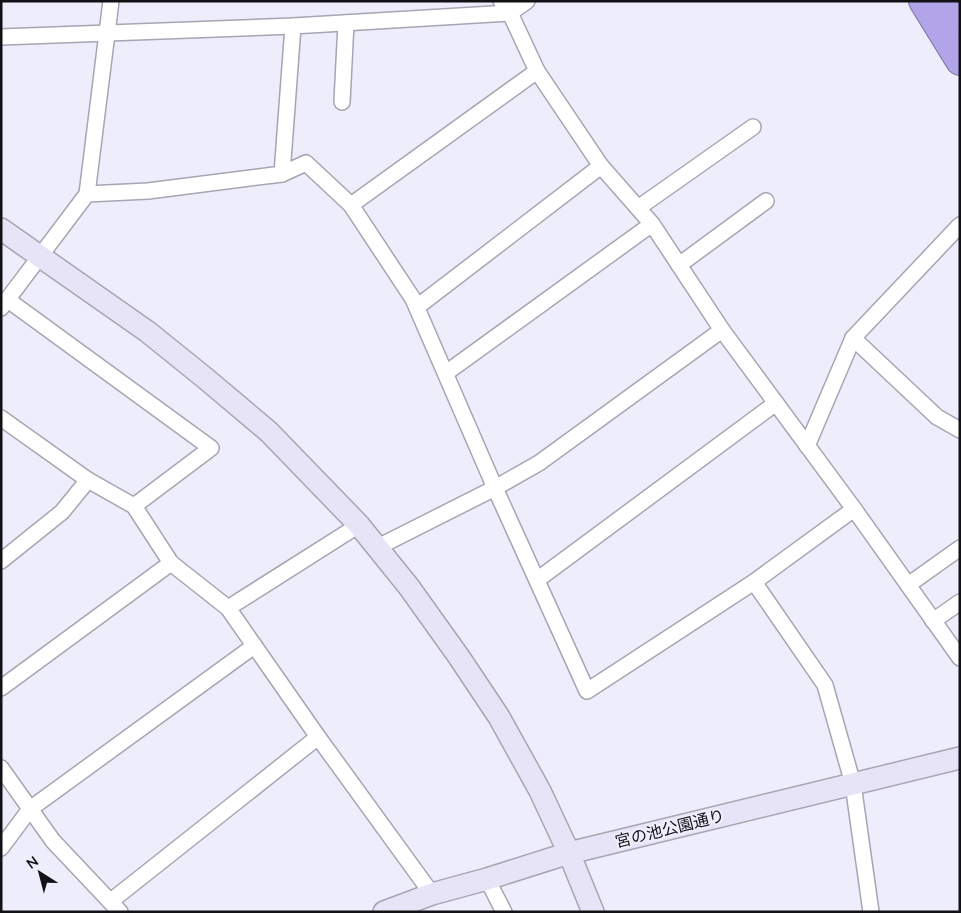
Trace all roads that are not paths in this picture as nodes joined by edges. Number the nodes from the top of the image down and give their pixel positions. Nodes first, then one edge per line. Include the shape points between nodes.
1 (112, 1) edge
2 (527, 1) edge
3 (923, 1) edge
4 (950, 1) edge
5 (506, 7) edge
6 (960, 18) edge
7 (346, 22) junction
8 (293, 26) junction
9 (107, 32) junction
10 (1, 37) edge
11 (960, 61) edge
12 (537, 71) junction
13 (342, 102) dead end
14 (753, 127) dead end
15 (601, 166) junction
16 (282, 174) junction
17 (88, 194) junction
18 (766, 201) dead end
19 (351, 205) junction
20 (638, 208) junction
21 (652, 224) junction
22 (960, 225) edge
23 (1, 229) edge
24 (39, 257) junction
25 (679, 265) junction
26 (5, 304) edge
27 (417, 307) junction
28 (722, 330) junction
29 (853, 338) junction
30 (446, 372) junction
31 (776, 403) junction
32 (1, 418) edge
33 (960, 430) edge
34 (807, 446) junction
35 (88, 480) junction
36 (495, 488) junction
37 (134, 506) junction
38 (854, 509) junction
39 (359, 525) junction
40 (378, 547) junction
41 (960, 548) edge
42 (1, 561) edge
43 (171, 564) junction
44 (537, 580) junction
45 (754, 582) junction
46 (908, 585) junction
47 (960, 602) edge
48 (228, 608) junction
49 (933, 621) junction
50 (254, 646) junction
51 (960, 658) edge
52 (1, 688) edge
53 (318, 737) junction
54 (960, 758) edge
55 (1, 768) edge
56 (854, 784) junction
57 (30, 809) junction
58 (1, 848) edge
59 (569, 853) junction
60 (487, 879) junction
61 (432, 894) junction
62 (116, 907) edge
63 (384, 912) edge
64 (504, 912) edge
65 (593, 912) edge
66 (871, 912) edge

1 - 9 street
2 - 5 street
3 - 11 highway
4 - 6 highway
5 - 7 street
5 - 12 street
7 - 8 street
7 - 13 street
8 - 9 street
8 - 16 street
9 - 10 street
9 - 17 street
12 - 15 street
12 - 19 street
14 - 20 street
15 - 20 street
15 - 27 street
16 - 17 street via 148,191
16 - 19 street via 306,163
17 - 24 street
18 - 25 street
19 - 27 street
20 - 21 street
21 - 25 street
21 - 30 street
22 - 29 street
23 - 24 street
24 - 26 street
24 - 39 street via 148,332 205,378 269,432
25 - 28 street
26 - 37 street via 211,448
27 - 30 street
28 - 31 street
28 - 36 street via 539,463
29 - 33 street via 937,417
29 - 34 street
30 - 36 street
31 - 34 street
31 - 44 street
32 - 35 street
34 - 38 street
35 - 37 street
35 - 42 street via 62,512
36 - 40 street
36 - 44 street
37 - 43 street
38 - 45 street
38 - 46 street
39 - 40 street
39 - 48 street
40 - 59 street via 426,610 499,717
41 - 46 street
43 - 48 street
43 - 52 street
44 - 45 street via 587,691
45 - 56 street via 825,686
46 - 49 street
47 - 49 street
48 - 50 street
49 - 51 street
50 - 53 street
50 - 57 street
53 - 61 street
53 - 62 street
54 - 56 street, 宮の池公園通り
55 - 57 street
56 - 59 street, 宮の池公園通り
56 - 66 street
57 - 58 street
57 - 62 street via 53,841
59 - 60 street, 宮の池公園通り
59 - 65 street
60 - 61 street, 宮の池公園通り
60 - 64 street
61 - 63 street, 宮の池公園通り

